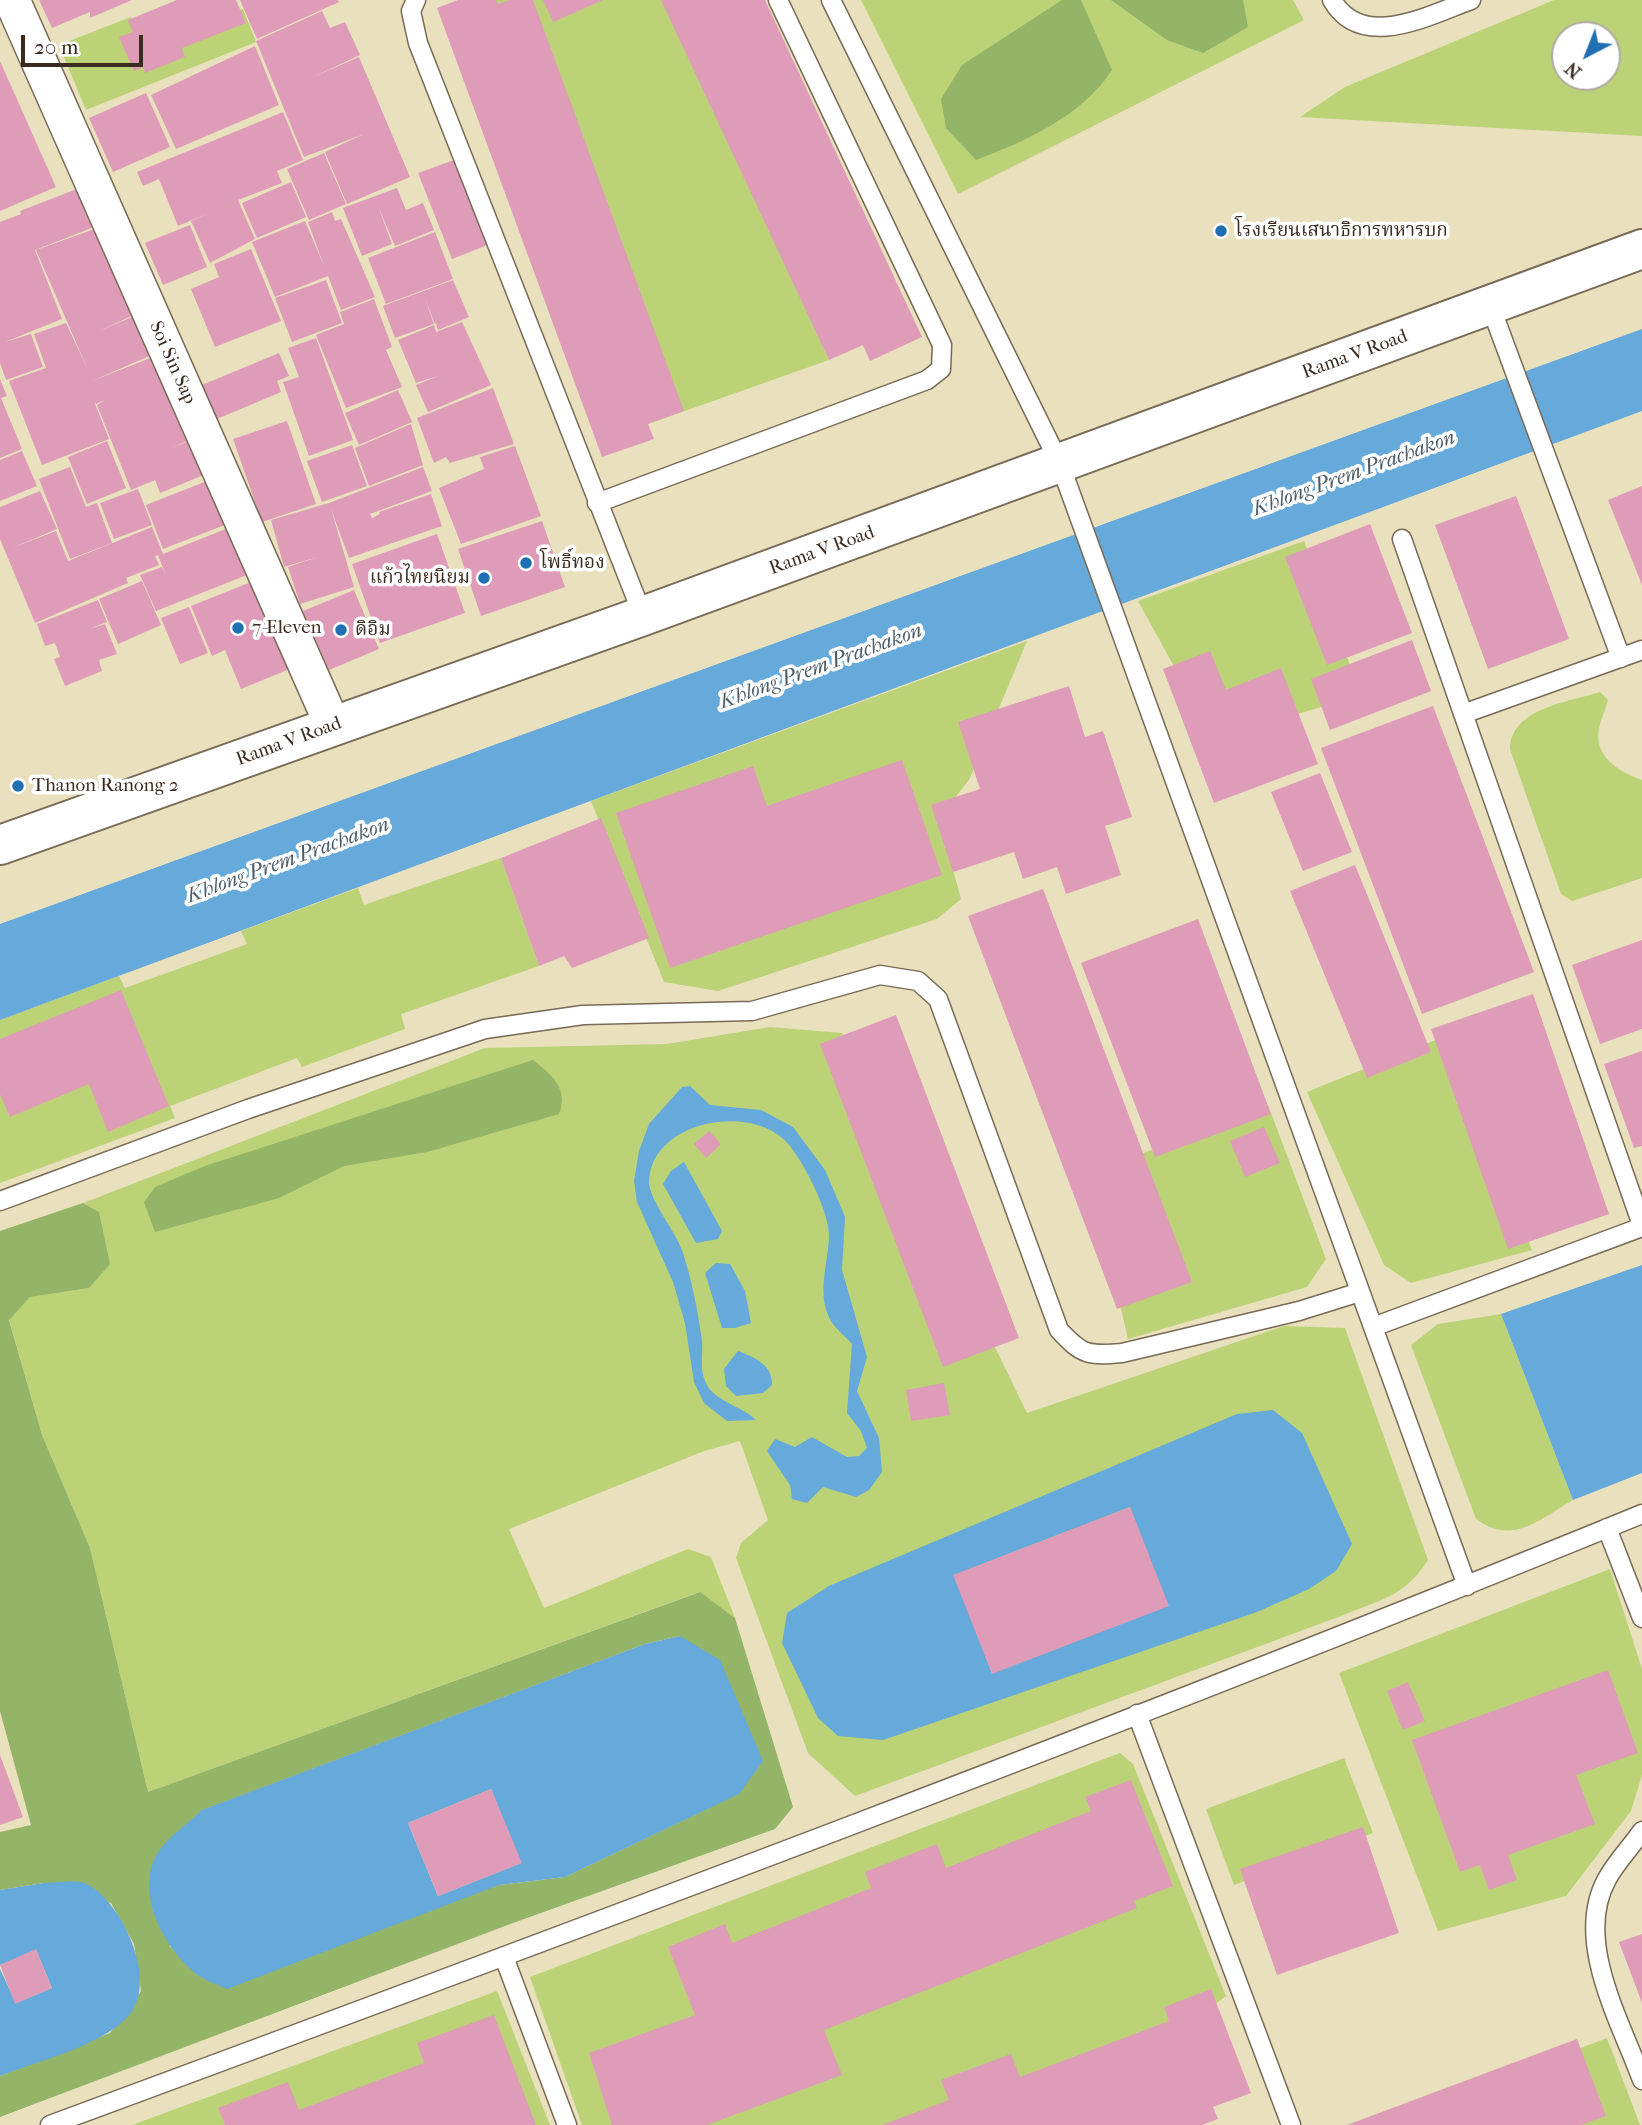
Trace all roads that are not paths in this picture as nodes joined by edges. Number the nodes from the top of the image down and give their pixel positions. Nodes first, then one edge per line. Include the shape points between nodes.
1 (12, 0) edge
2 (416, 0) edge
3 (778, 0) edge
4 (831, 0) edge
5 (1332, 0) edge
6 (1471, 0) edge
7 (1642, 249) edge
8 (1490, 305) junction
9 (1060, 464) junction
10 (597, 503) junction
11 (1402, 539) dead end
12 (643, 616) junction
13 (1642, 650) edge
14 (1621, 658) junction
15 (1463, 714) junction
16 (332, 726) junction
17 (0, 845) edge
18 (0, 1201) edge
19 (1642, 1226) edge
20 (1360, 1292) junction
21 (1373, 1327) junction
22 (1642, 1514) edge
23 (1607, 1528) junction
24 (1467, 1586) junction
25 (1642, 1618) edge
26 (1137, 1714) junction
27 (1642, 1831) edge
28 (504, 1957) junction
29 (1642, 2080) edge
30 (1287, 2124) edge
31 (50, 2125) edge
32 (567, 2125) edge

1 - 16 street, Soi Sin Sap
2 - 10 lane via 411,11 418,43
3 - 10 lane via 942,345 941,369 927,380
4 - 9 lane
5 - 6 lane via 1362,27 1396,26
7 - 8 main road, Rama V Road
8 - 9 main road, Rama V Road
8 - 14 lane
9 - 12 main road, Rama V Road
9 - 20 lane
10 - 12 lane
11 - 15 lane
12 - 16 main road, Rama V Road
13 - 14 lane
14 - 15 lane
15 - 19 lane
16 - 17 main road, Rama V Road
18 - 20 lane via 248,1109 485,1029 583,1015 752,1012 880,975 918,981 938,999 1059,1330 1078,1351 1095,1356 1122,1353
19 - 21 lane
20 - 21 lane
21 - 24 lane
22 - 23 lane
23 - 24 lane
23 - 25 lane
24 - 26 lane
26 - 28 lane
26 - 30 lane
27 - 29 lane via 1606,1880 1596,1917 1596,1945
28 - 31 lane
28 - 32 lane

